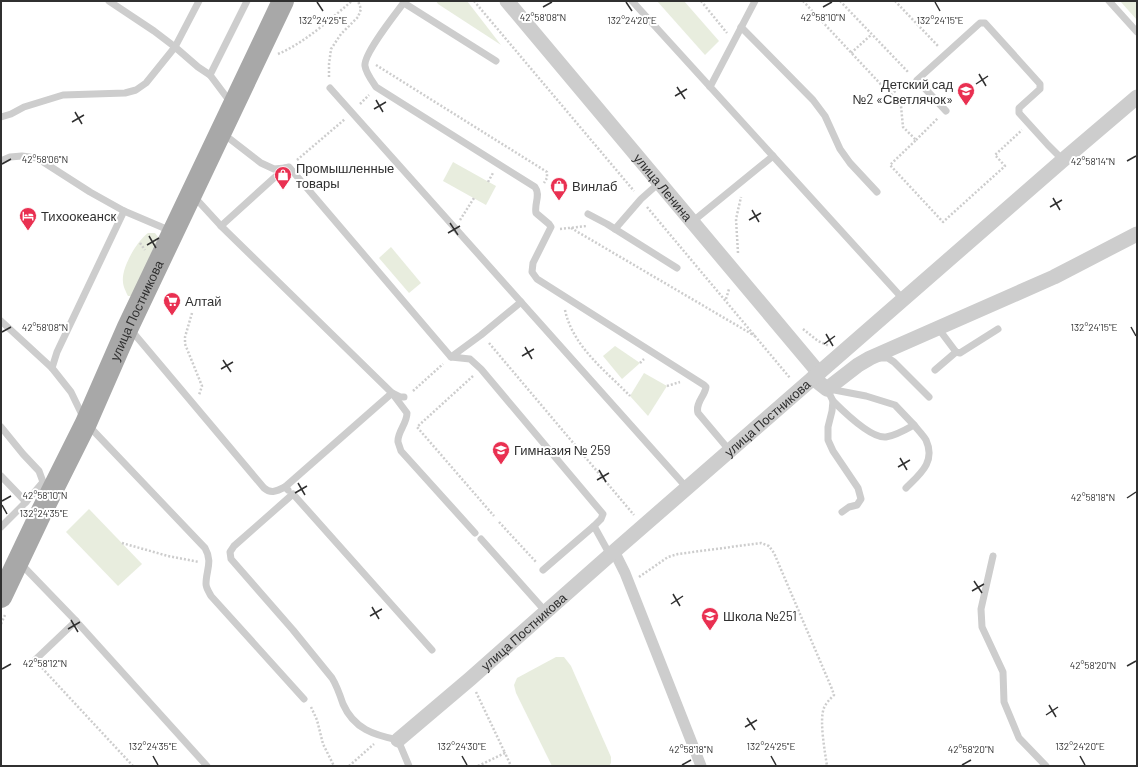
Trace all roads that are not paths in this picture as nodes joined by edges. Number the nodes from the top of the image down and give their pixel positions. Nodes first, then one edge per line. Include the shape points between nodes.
1 (109, 1) edge
2 (199, 1) edge
3 (247, 1) edge
4 (282, 1) edge
5 (507, 1) edge
6 (632, 1) edge
7 (754, 1) edge
8 (1109, 1) edge
9 (405, 2) edge
10 (741, 27) junction
11 (1137, 32) edge
12 (175, 47) junction
13 (496, 61) dead end
14 (210, 75) junction
15 (710, 87) junction
16 (330, 88) road end
17 (1137, 97) edge
18 (233, 106) junction
19 (946, 111) road end
20 (1, 116) edge
21 (230, 139) dead end
22 (773, 156) junction
23 (1063, 160) junction
24 (1, 161) edge
25 (287, 167) junction
26 (659, 182) junction
27 (877, 192) dead end
28 (200, 202) dead end
29 (124, 211) junction
30 (588, 214) dead end
31 (692, 222) junction
32 (221, 226) junction
33 (615, 229) junction
34 (173, 232) junction
35 (1137, 234) edge
36 (677, 268) dead end
37 (903, 299) junction
38 (521, 302) junction
39 (1, 321) edge
40 (128, 327) junction
41 (938, 327) junction
42 (998, 329) dead end
43 (956, 352) junction
44 (451, 356) junction
45 (871, 358) junction
46 (52, 368) junction
47 (935, 370) dead end
48 (816, 376) junction
49 (392, 393) junction
50 (830, 395) junction
51 (404, 397) road end
52 (929, 397) dead end
53 (86, 423) junction
54 (914, 425) junction
55 (1, 427) edge
56 (730, 451) junction
57 (1, 476) edge
58 (47, 487) junction
59 (285, 487) junction
60 (687, 488) junction
61 (906, 488) dead end
62 (293, 494) junction
63 (26, 502) junction
64 (842, 512) dead end
65 (594, 526) junction
66 (1, 527) edge
67 (475, 533) dead end
68 (480, 539) dead end
69 (612, 553) junction
70 (993, 556) dead end
71 (18, 561) junction
72 (544, 570) road end
73 (1, 598) edge
74 (546, 612) junction
75 (76, 621) junction
76 (432, 650) dead end
77 (35, 660) road end
78 (304, 699) road end
79 (398, 740) junction
80 (207, 766) edge
81 (409, 766) edge
82 (700, 766) edge
83 (1046, 766) edge

1 - 12 lane
2 - 12 lane
3 - 14 lane
4 - 18 main road, улица Постникова
5 - 26 street, улица Ленина
6 - 15 lane
7 - 10 lane
8 - 11 lane
9 - 13 lane
9 - 56 lane via 366,58 364,65 376,87 535,186 538,193 536,213 551,227 533,263 532,272 537,279 704,385 705,390 697,405 698,413
10 - 15 lane
10 - 27 lane via 813,100 825,116 846,159
12 - 14 lane
12 - 20 lane via 146,83 136,90 63,95
14 - 18 lane
15 - 22 lane
16 - 38 lane
17 - 23 street, улица Постникова
18 - 34 main road, улица Постникова
19 - 23 lane via 914,78 980,23 985,23 1040,84 1040,89 1019,108 1019,113
21 - 25 lane via 265,165 274,169
22 - 31 lane
22 - 37 lane
23 - 37 street, улица Постникова
24 - 29 lane via 22,156 38,158
25 - 32 lane
25 - 44 lane via 292,169
26 - 31 street, улица Ленина
26 - 33 lane
28 - 32 lane
29 - 34 lane
29 - 46 lane via 57,352
30 - 33 lane
31 - 48 street, улица Ленина
32 - 49 lane
33 - 36 lane
34 - 40 main road, улица Постникова
35 - 41 street via 1054,278
37 - 48 street, улица Постникова
38 - 44 lane
38 - 60 lane
39 - 46 lane
40 - 53 main road, улица Постникова
40 - 59 lane via 264,488 272,492
41 - 43 lane
41 - 45 street
42 - 43 lane via 960,353
43 - 47 lane
44 - 65 lane via 470,359 481,369 601,510 602,519
45 - 50 street via 858,365
45 - 52 lane via 888,358
46 - 53 lane via 71,392
48 - 50 street, улица Ленина
48 - 56 street, улица Постникова
49 - 51 lane
49 - 59 lane
49 - 67 lane via 407,413 407,420 398,441 401,452
50 - 54 lane via 866,396 895,405
50 - 54 lane via 853,420 877,435 885,437
50 - 64 lane via 832,412 828,440 858,488 861,499 857,505
53 - 58 main road, улица Постникова
53 - 78 lane via 205,548 210,564 206,585 211,596
54 - 61 lane via 926,440 930,455 921,473
55 - 58 lane via 39,471
56 - 60 street, улица Постникова
57 - 63 lane
58 - 63 lane
58 - 71 main road, улица Постникова
59 - 62 lane
60 - 69 street, улица Постникова
62 - 76 lane
62 - 79 lane via 234,546 230,552 231,558 332,678 350,716 370,733
63 - 66 lane
65 - 69 lane
65 - 72 lane
68 - 74 lane
69 - 74 street, улица Постникова
69 - 82 street via 625,573
70 - 83 lane via 981,609 982,627 1003,672 1004,702 1019,738
71 - 73 main road, улица Постникова
71 - 75 lane
74 - 79 street, улица Постникова
75 - 77 lane
75 - 80 lane
79 - 81 lane

